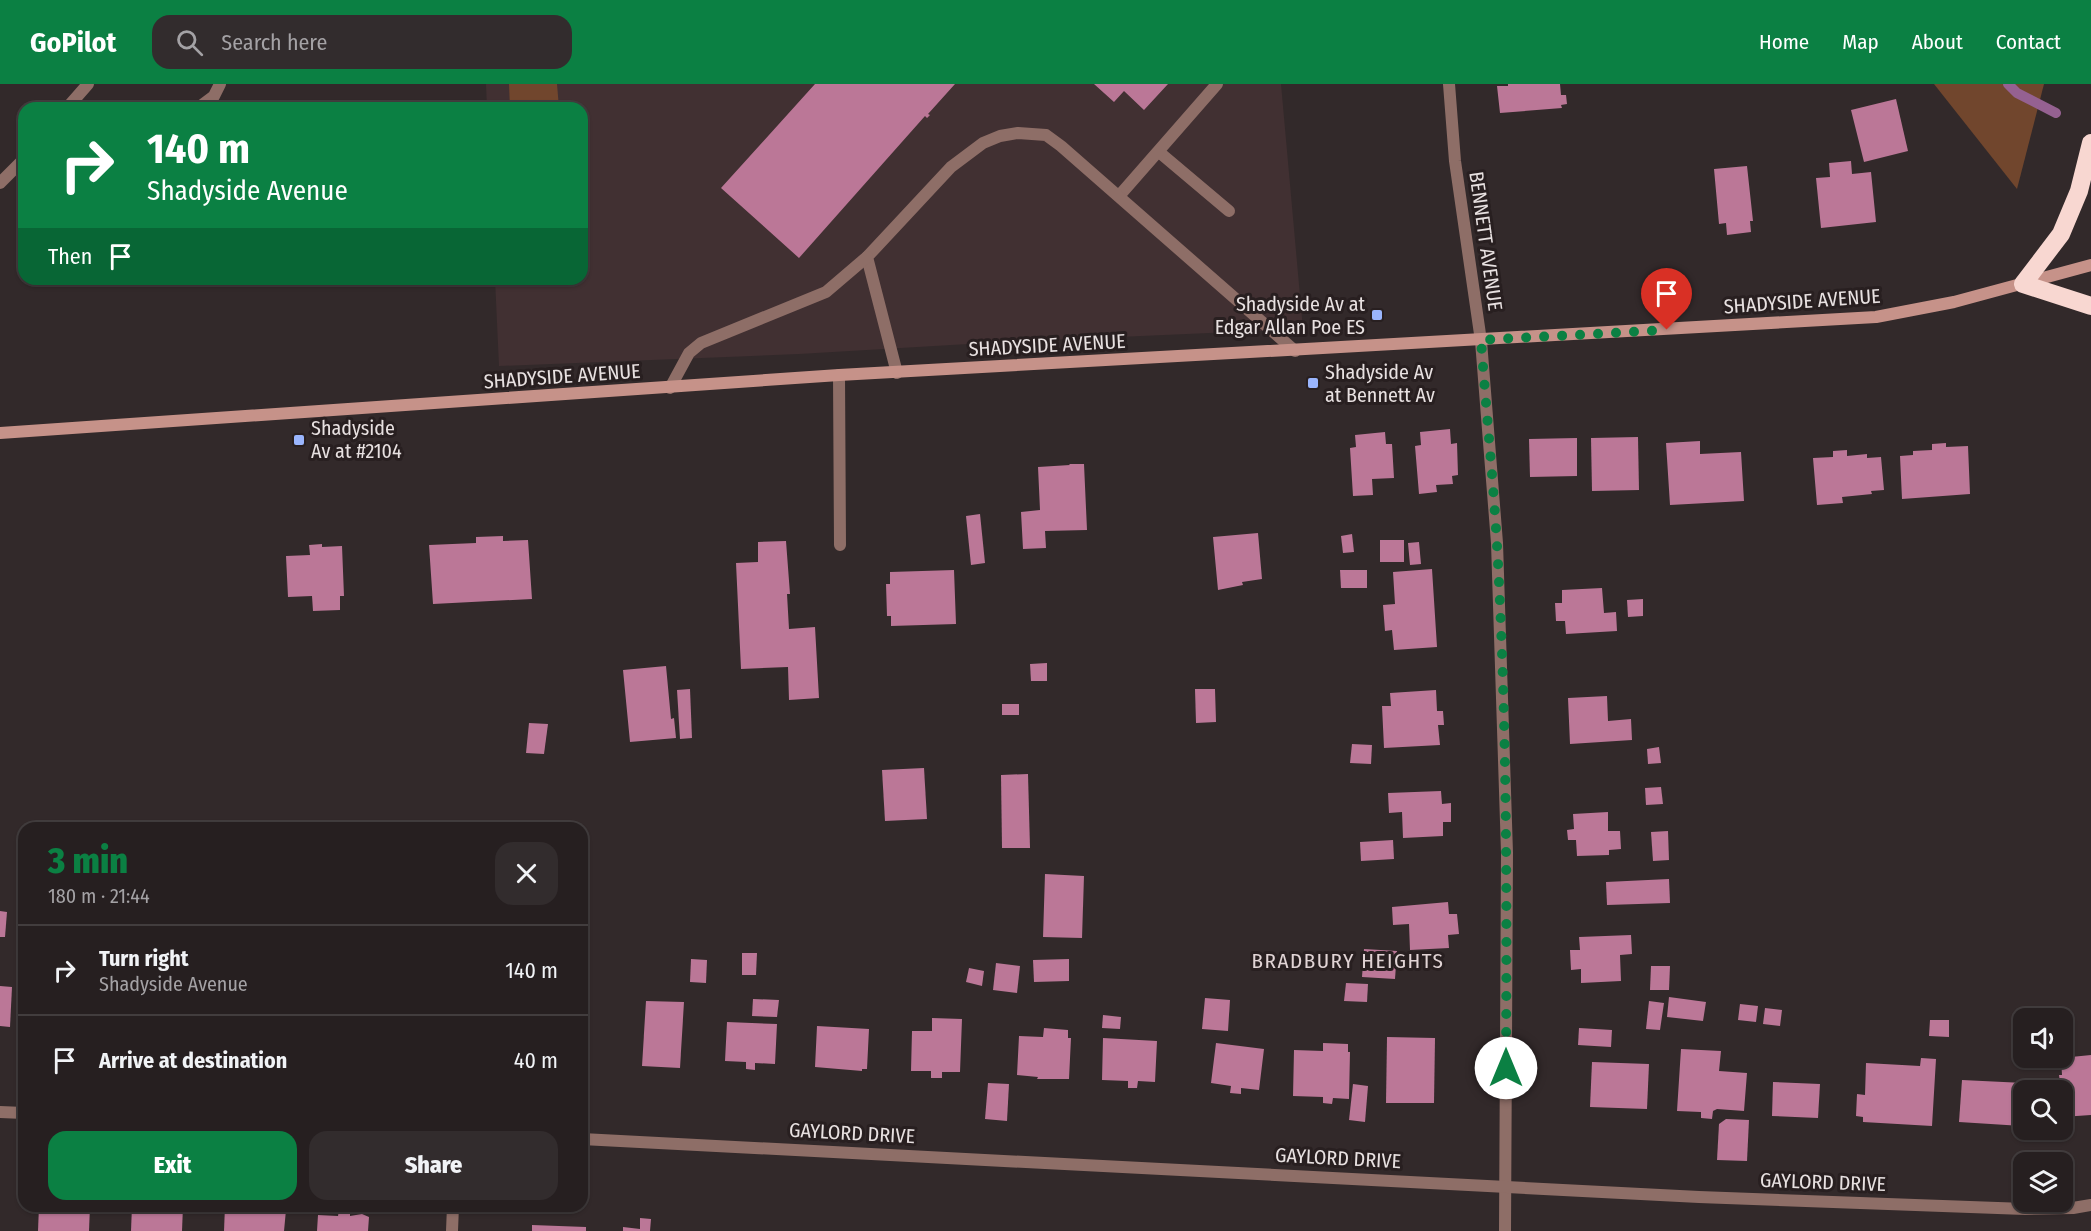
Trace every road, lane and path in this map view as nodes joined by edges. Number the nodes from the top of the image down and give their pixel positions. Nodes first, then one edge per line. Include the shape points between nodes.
1 (88, 84) edge
2 (220, 84) edge
3 (1217, 84) edge
4 (1449, 84) edge
5 (73, 102) edge
6 (206, 102) edge
7 (2091, 143) edge
8 (1159, 152) junction
9 (18, 166) edge
10 (0, 183) edge
11 (1119, 196) junction
12 (1229, 211) dead end
13 (867, 257) junction
14 (2091, 265) edge
15 (2023, 284) junction
16 (2091, 306) edge
17 (1481, 340) junction
18 (1295, 351) junction
19 (897, 373) junction
20 (839, 375) junction
21 (670, 388) junction
22 (0, 433) edge
23 (840, 545) dead end
24 (0, 1112) edge
25 (18, 1113) edge
26 (588, 1139) edge
27 (1505, 1187) junction
28 (2091, 1205) edge
29 (453, 1212) edge
30 (452, 1231) edge
31 (1505, 1231) edge

1 - 5 street
2 - 6 street
3 - 8 street
4 - 17 street, BENNETT AVENUE via 1455,161
7 - 15 highway via 2079,191 2061,234
8 - 11 street
8 - 12 street
9 - 10 street
11 - 13 street via 1046,135 1000,136 951,166
11 - 18 street
13 - 19 street
13 - 21 street via 826,292 701,342 689,353
14 - 15 street, SHADYSIDE AVENUE
15 - 16 highway
15 - 17 street, SHADYSIDE AVENUE via 1876,317
17 - 18 street, SHADYSIDE AVENUE
17 - 27 street, BENNETT AVENUE via 1497,543 1507,853
18 - 19 street, SHADYSIDE AVENUE
19 - 20 street, SHADYSIDE AVENUE
20 - 21 street, SHADYSIDE AVENUE
20 - 23 street
21 - 22 street, SHADYSIDE AVENUE
24 - 25 street
26 - 27 street, GAYLORD DRIVE
27 - 28 street, GAYLORD DRIVE via 2025,1209
27 - 31 street, BENNETT AVENUE
29 - 30 street

